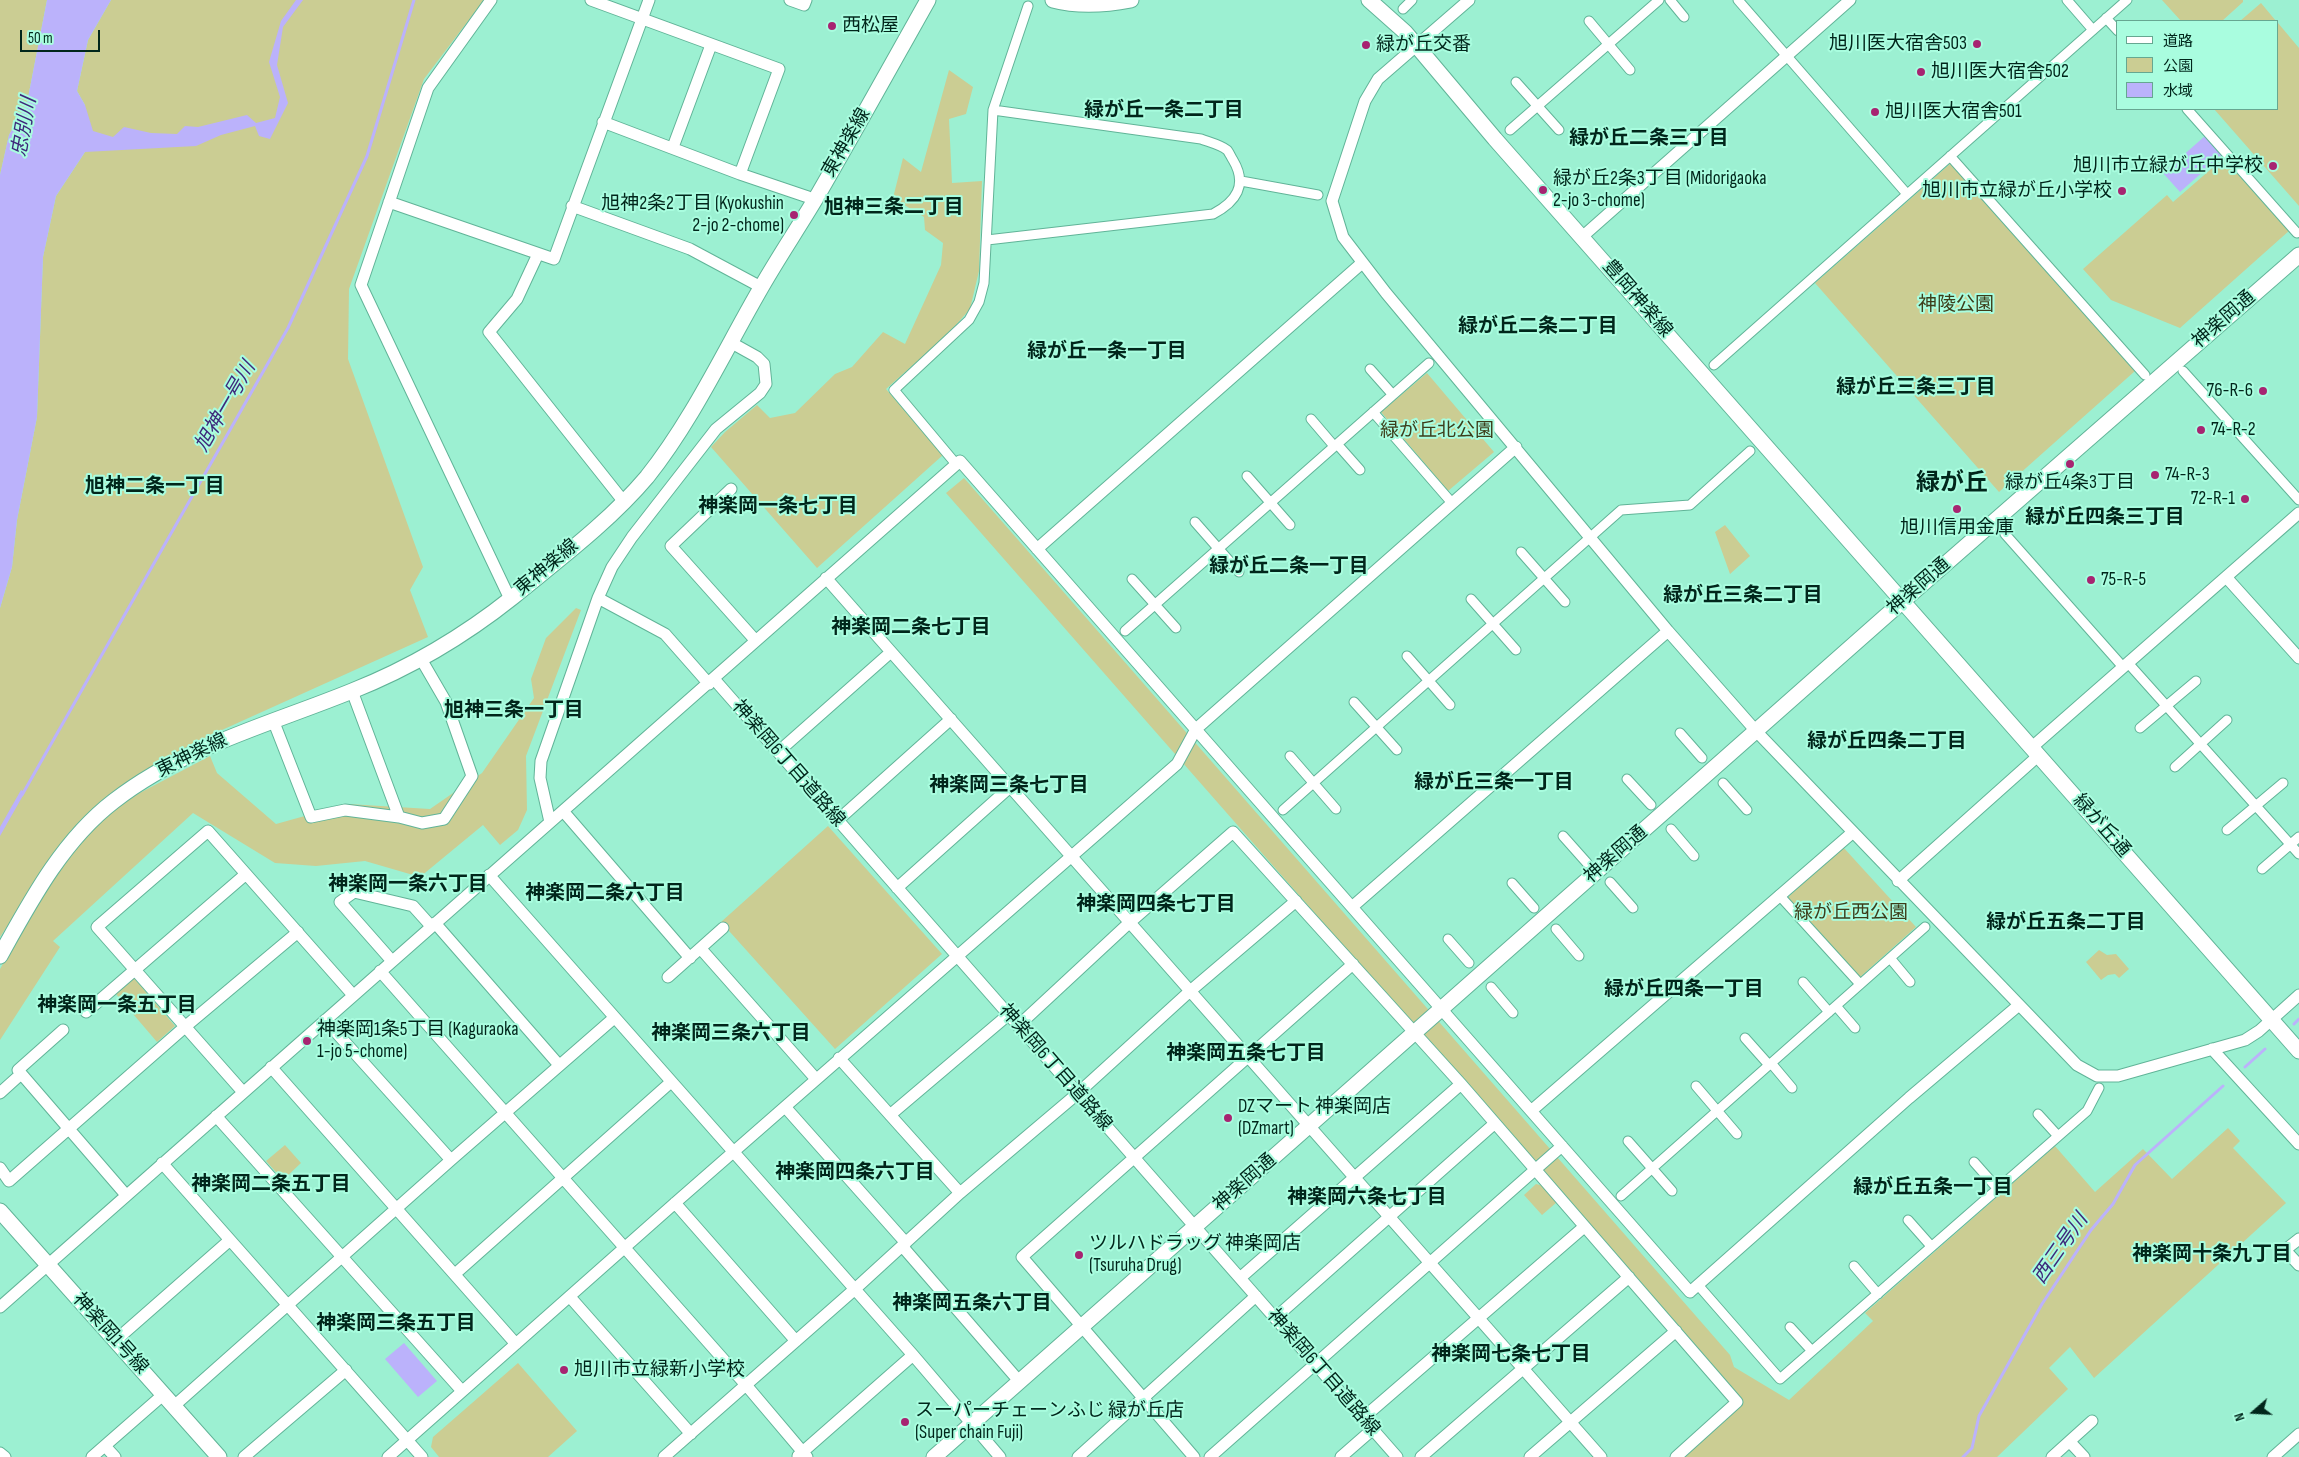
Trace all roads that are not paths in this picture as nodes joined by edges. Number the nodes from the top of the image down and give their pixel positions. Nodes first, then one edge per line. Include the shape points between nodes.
1 (490, 0) edge
2 (591, 0) edge
3 (649, 0) edge
4 (790, 0) edge
5 (806, 0) edge
6 (928, 0) edge
7 (1053, 0) edge
8 (1131, 0) edge
9 (1369, 0) edge
10 (1412, 0) edge
11 (1469, 0) edge
12 (1659, 0) edge
13 (1670, 0) edge
14 (1738, 0) edge
15 (1850, 0) edge
16 (2067, 0) edge
17 (2127, 0) edge
18 (1028, 6) dead end
19 (1403, 9) dead end
20 (1684, 18) dead end
21 (2106, 18) junction
22 (642, 19) junction
23 (1589, 21) dead end
24 (2116, 29) edge
25 (2093, 30) junction
26 (711, 45) junction
27 (1608, 45) junction
28 (1416, 46) junction
29 (1787, 56) junction
30 (1630, 70) dead end
31 (1516, 82) dead end
32 (1538, 106) junction
33 (993, 110) junction
34 (2188, 110) edge
35 (603, 122) junction
36 (1510, 130) dead end
37 (1559, 130) dead end
38 (673, 147) junction
39 (1950, 156) junction
40 (740, 174) junction
41 (1241, 181) junction
42 (1907, 194) junction
43 (1318, 195) dead end
44 (814, 201) junction
45 (389, 202) junction
46 (572, 206) junction
47 (2297, 233) dead end
48 (1582, 237) junction
49 (987, 240) junction
50 (538, 254) junction
51 (2299, 255) edge
52 (1362, 263) junction
53 (761, 287) junction
54 (730, 342) junction
55 (1429, 363) dead end
56 (1714, 365) dead end
57 (1370, 370) dead end
58 (2183, 371) dead end
59 (2145, 375) dead end
60 (1393, 395) junction
61 (1373, 412) junction
62 (1311, 419) dead end
63 (1336, 445) junction
64 (1516, 447) junction
65 (1750, 451) dead end
66 (956, 464) junction
67 (1360, 470) dead end
68 (1247, 476) dead end
69 (731, 489) dead end
70 (2299, 500) edge
71 (624, 502) junction
72 (1452, 502) junction
73 (1270, 503) junction
74 (2299, 513) edge
75 (1195, 522) dead end
76 (1290, 525) dead end
77 (2005, 534) dead end
78 (1591, 537) junction
79 (1219, 548) junction
80 (1037, 549) junction
81 (1521, 552) dead end
82 (1239, 572) dead end
83 (2226, 577) junction
84 (826, 578) junction
85 (1544, 578) junction
86 (1132, 579) dead end
87 (598, 598) junction
88 (510, 599) junction
89 (1471, 600) dead end
90 (1902, 601) junction
91 (1565, 602) dead end
92 (1155, 604) junction
93 (1492, 624) junction
94 (1176, 628) dead end
95 (1125, 630) dead end
96 (1668, 631) junction
97 (756, 641) junction
98 (1516, 650) dead end
99 (891, 652) junction
100 (1407, 656) dead end
101 (2299, 658) edge
102 (421, 659) junction
103 (2126, 665) junction
104 (1429, 680) junction
105 (2196, 681) dead end
106 (711, 682) junction
107 (352, 691) junction
108 (1354, 702) dead end
109 (1450, 705) dead end
110 (2167, 706) junction
111 (273, 720) junction
112 (950, 720) junction
113 (2227, 720) dead end
114 (1376, 727) junction
115 (2140, 728) dead end
116 (1196, 729) junction
117 (1756, 731) junction
118 (1680, 733) dead end
119 (2200, 744) junction
120 (1397, 750) dead end
121 (778, 752) junction
122 (2035, 752) junction
123 (1290, 756) dead end
124 (1702, 758) dead end
125 (2175, 767) dead end
126 (1627, 779) dead end
127 (1723, 782) dead end
128 (1313, 783) junction
129 (2282, 783) dead end
130 (1009, 788) junction
131 (1650, 805) dead end
132 (2257, 805) junction
133 (1336, 809) dead end
134 (1283, 810) dead end
135 (1747, 810) dead end
136 (563, 811) junction
137 (399, 816) junction
138 (838, 820) junction
139 (550, 822) junction
140 (1671, 829) dead end
141 (2227, 830) dead end
142 (1852, 833) junction
143 (1563, 836) dead end
144 (2299, 836) edge
145 (2290, 844) junction
146 (2299, 854) edge
147 (1069, 856) junction
148 (1694, 856) dead end
149 (1587, 863) dead end
150 (2262, 869) dead end
151 (246, 874) junction
152 (489, 875) junction
153 (1898, 881) junction
154 (1610, 882) dead end
155 (1512, 883) dead end
156 (897, 888) junction
157 (1778, 895) junction
158 (1296, 900) junction
159 (1352, 907) junction
160 (1534, 908) dead end
161 (1633, 908) dead end
162 (1129, 923) junction
163 (433, 925) junction
164 (1925, 927) dead end
165 (723, 928) dead end
166 (1556, 929) dead end
167 (298, 932) junction
168 (1448, 939) dead end
169 (700, 949) junction
170 (0, 956) edge
171 (957, 956) junction
172 (1579, 956) dead end
173 (690, 958) junction
174 (1890, 958) junction
175 (392, 961) junction
176 (1469, 963) dead end
177 (1353, 964) junction
178 (135, 969) junction
179 (380, 971) junction
180 (668, 977) dead end
181 (1803, 982) dead end
182 (1910, 982) dead end
183 (1860, 984) junction
184 (1491, 987) dead end
185 (1190, 992) junction
186 (353, 995) junction
187 (2299, 995) edge
188 (2019, 1005) junction
189 (1442, 1008) junction
190 (1832, 1009) junction
191 (86, 1012) dead end
192 (1513, 1013) dead end
193 (1008, 1015) junction
194 (614, 1018) junction
195 (325, 1020) junction
196 (2271, 1020) junction
197 (186, 1026) junction
198 (1018, 1026) junction
199 (1855, 1028) dead end
200 (63, 1030) dead end
201 (1414, 1034) junction
202 (1745, 1038) dead end
203 (2212, 1049) junction
204 (2299, 1051) edge
205 (1247, 1057) junction
206 (839, 1058) junction
207 (1770, 1064) junction
208 (559, 1065) junction
209 (271, 1067) junction
210 (21, 1074) junction
211 (816, 1079) junction
212 (671, 1082) junction
213 (1461, 1084) junction
214 (1696, 1086) dead end
215 (1792, 1088) dead end
216 (2099, 1088) dead end
217 (243, 1092) junction
218 (0, 1093) edge
219 (1077, 1094) junction
220 (786, 1108) junction
221 (1717, 1110) junction
222 (1532, 1111) junction
223 (506, 1114) junction
224 (2038, 1114) dead end
225 (890, 1115) junction
226 (216, 1116) junction
227 (1494, 1124) junction
228 (1309, 1126) junction
229 (69, 1129) junction
230 (1737, 1134) dead end
231 (2058, 1136) junction
232 (1628, 1141) dead end
233 (2299, 1144) edge
234 (1562, 1146) junction
235 (733, 1152) junction
236 (1134, 1158) junction
237 (451, 1160) junction
238 (1974, 1162) dead end
239 (162, 1163) junction
240 (0, 1168) edge
241 (1652, 1168) junction
242 (1535, 1169) junction
243 (1354, 1177) junction
244 (563, 1178) junction
245 (1997, 1188) junction
246 (1672, 1191) dead end
247 (960, 1193) junction
248 (126, 1195) junction
249 (1621, 1196) dead end
250 (675, 1203) junction
251 (397, 1210) junction
252 (0, 1211) edge
253 (1389, 1217) junction
254 (1908, 1220) dead end
255 (1195, 1227) junction
256 (1584, 1227) junction
257 (2299, 1239) edge
258 (230, 1240) junction
259 (904, 1245) junction
260 (1931, 1246) junction
261 (625, 1248) junction
262 (343, 1258) junction
263 (1429, 1263) junction
264 (47, 1264) junction
265 (1854, 1266) dead end
266 (2299, 1266) edge
267 (454, 1274) junction
268 (1628, 1277) junction
269 (1240, 1278) junction
270 (1698, 1285) junction
271 (855, 1289) junction
272 (1878, 1294) junction
273 (1256, 1296) junction
274 (570, 1297) junction
275 (2, 1300) edge
276 (288, 1305) junction
277 (1275, 1318) junction
278 (1478, 1318) junction
279 (1081, 1326) junction
280 (1790, 1327) dead end
281 (1676, 1331) junction
282 (116, 1340) junction
283 (796, 1341) junction
284 (516, 1344) junction
285 (1812, 1351) junction
286 (913, 1355) junction
287 (1315, 1364) junction
288 (1523, 1369) junction
289 (346, 1370) junction
290 (1020, 1381) junction
291 (746, 1385) junction
292 (462, 1391) junction
293 (164, 1394) junction
294 (1143, 1399) junction
295 (174, 1406) junction
296 (1363, 1418) junction
297 (2092, 1421) dead end
298 (1571, 1423) junction
299 (971, 1424) junction
300 (1372, 1429) junction
301 (691, 1434) junction
302 (2299, 1434) edge
303 (407, 1440) junction
304 (2070, 1442) junction
305 (105, 1446) junction
306 (0, 1453) edge
307 (802, 1455) edge
308 (5, 1457) edge
309 (92, 1457) edge
310 (115, 1457) edge
311 (219, 1457) edge
312 (244, 1457) edge
313 (388, 1457) edge
314 (422, 1457) edge
315 (664, 1457) edge
316 (934, 1457) edge
317 (1000, 1457) edge
318 (1078, 1457) edge
319 (1194, 1457) edge
320 (1210, 1457) edge
321 (1341, 1457) edge
322 (1397, 1457) edge
323 (1421, 1457) edge
324 (1530, 1457) edge
325 (1601, 1457) edge
326 (1676, 1457) edge
327 (2052, 1457) edge
328 (2084, 1457) edge
329 (2273, 1457) edge

1 - 45 street via 428,88
2 - 22 street
3 - 22 street
4 - 5 street via 804,5
6 - 44 street, 東神楽線
7 - 8 street via 1066,4
9 - 28 street, 豊岡神楽線
10 - 19 street
11 - 28 street
12 - 27 street
13 - 20 street
14 - 29 street
15 - 29 street
16 - 25 street
17 - 21 street
18 - 33 street
21 - 24 street
21 - 25 street
22 - 26 street
22 - 35 street
23 - 27 street
25 - 39 street
26 - 38 street
26 - 40 street via 778,69
27 - 30 street
27 - 32 street
28 - 48 street, 豊岡神楽線
28 - 52 street via 1378,79 1365,101 1332,201 1343,237
29 - 42 street
29 - 48 street
31 - 32 street
32 - 36 street
32 - 37 street
33 - 41 street via 1201,139 1227,150
33 - 49 street
34 - 47 street
35 - 38 street
35 - 46 street
38 - 40 street
39 - 42 street
39 - 59 street
40 - 44 street
41 - 43 street
41 - 49 street via 1228,206 1214,214
42 - 56 street
44 - 53 street, 東神楽線
45 - 50 street
45 - 88 street via 361,285
46 - 50 street via 554,259
46 - 53 street via 690,249
48 - 90 street, 豊岡神楽線
49 - 66 street via 984,282 979,302 969,320 894,390
50 - 71 street via 517,299 490,332
51 - 90 street, 神楽岡通
52 - 64 street
52 - 80 street
53 - 54 street, 東神楽線
54 - 71 street, 東神楽線 via 669,448
54 - 87 street via 764,364 766,384 760,393 716,428 701,447 632,537 612,567
55 - 60 street
57 - 60 street
58 - 70 street
60 - 61 street
61 - 63 street
61 - 72 street
62 - 63 street
63 - 67 street
63 - 73 street
64 - 72 street
64 - 78 street
65 - 78 street via 1690,505 1621,510
66 - 80 street via 960,461
66 - 84 street
68 - 73 street
69 - 97 street via 670,546
71 - 88 street, 東神楽線
72 - 116 street
73 - 76 street
73 - 79 street
74 - 83 street
75 - 79 street
77 - 103 street
78 - 85 street
78 - 96 street
79 - 82 street
79 - 92 street
80 - 116 street
81 - 85 street
83 - 101 street
83 - 103 street
84 - 97 street
84 - 99 street
85 - 91 street
85 - 93 street
86 - 92 street
87 - 106 street, 神楽岡6丁目道路線 via 665,634
87 - 139 street via 541,761 540,778
88 - 102 street, 東神楽線
89 - 93 street
90 - 117 street, 神楽岡通
90 - 122 street, 緑が丘通
92 - 94 street
92 - 95 street
93 - 98 street
93 - 104 street
96 - 117 street
96 - 159 street
97 - 106 street
99 - 112 street
99 - 121 street
100 - 104 street
102 - 107 street, 東神楽線
102 - 137 street via 446,702 472,776 444,819 422,823
103 - 110 street
103 - 122 street
104 - 109 street
104 - 114 street
105 - 110 street
106 - 121 street, 神楽岡6丁目道路線
106 - 136 street
107 - 111 street, 東神楽線
107 - 137 street
108 - 114 street
110 - 115 street
110 - 119 street
111 - 137 street via 311,818 345,810
111 - 170 street, 東神楽線 via 186,756 112,802 73,841 38,889
112 - 130 street
112 - 138 street
113 - 119 street
114 - 120 street
114 - 128 street
116 - 147 street via 1177,764
116 - 159 street
117 - 142 street
117 - 189 street, 神楽岡通
118 - 124 street
119 - 125 street
119 - 132 street
121 - 138 street, 神楽岡6丁目道路線
122 - 153 street
122 - 196 street, 緑が丘通
123 - 128 street
126 - 131 street
127 - 135 street
128 - 133 street
128 - 134 street
129 - 132 street
130 - 147 street
130 - 156 street
132 - 141 street
132 - 145 street
136 - 139 street
136 - 173 street
138 - 156 street, 神楽岡6丁目道路線
139 - 152 street
140 - 148 street
142 - 153 street
142 - 157 street
143 - 149 street
144 - 145 street
145 - 146 street
145 - 150 street
147 - 162 street
147 - 171 street
151 - 167 street
151 - 178 street
151 - 178 street via 208,831 97,927
152 - 163 street
152 - 194 street
153 - 188 street
154 - 161 street
155 - 160 street
156 - 171 street, 神楽岡6丁目道路線
157 - 183 street
157 - 222 street
158 - 162 street via 1233,832
158 - 177 street
158 - 185 street
159 - 189 street
162 - 185 street
162 - 198 street
163 - 175 street
163 - 175 street via 413,906 354,892 340,902
163 - 208 street
164 - 174 street
165 - 169 street
166 - 172 street
167 - 186 street
167 - 197 street
168 - 176 street
169 - 173 street
169 - 211 street
171 - 193 street, 神楽岡6丁目道路線
171 - 206 street
173 - 180 street
174 - 182 street
174 - 183 street
175 - 179 street
177 - 201 street
177 - 205 street
178 - 191 street
178 - 197 street
179 - 186 street
179 - 223 street
181 - 190 street
183 - 190 street
184 - 192 street
185 - 205 street
185 - 219 street
186 - 195 street
187 - 196 street
188 - 203 street via 2077,1065 2097,1076 2118,1076
188 - 270 street
189 - 201 street, 神楽岡通
189 - 222 street
190 - 199 street
190 - 207 street
193 - 198 street, 神楽岡6丁目道路線
193 - 225 street
194 - 208 street
194 - 212 street
195 - 209 street
195 - 237 street
196 - 203 street via 2245,1040
196 - 204 street, 緑が丘通
197 - 217 street
197 - 229 street
198 - 219 street, 神楽岡6丁目道路線
200 - 210 street via 18,1070
201 - 213 street
201 - 228 street, 神楽岡通
202 - 207 street
203 - 233 street
205 - 228 street
205 - 236 street
206 - 211 street
206 - 225 street
207 - 215 street
207 - 221 street
208 - 223 street
209 - 217 street
209 - 251 street
210 - 218 street
210 - 229 street
211 - 220 street
212 - 235 street
212 - 244 street
213 - 227 street
213 - 243 street
214 - 221 street
216 - 231 street via 2087,1111
217 - 226 street
219 - 236 street, 神楽岡6丁目道路線
219 - 247 street
220 - 235 street
220 - 259 street
221 - 230 street
221 - 241 street
222 - 234 street
223 - 237 street
223 - 244 street
224 - 231 street
225 - 247 street
226 - 239 street
226 - 262 street
227 - 242 street
227 - 253 street
228 - 243 street
228 - 255 street, 神楽岡通
229 - 240 street via 10,1181
229 - 248 street
231 - 245 street
232 - 241 street
234 - 242 street
234 - 270 street via 1690,1292
235 - 250 street
235 - 271 street
236 - 255 street, 神楽岡6丁目道路線
236 - 279 street via 1022,1257
237 - 251 street
238 - 245 street
239 - 248 street
239 - 258 street
241 - 246 street
241 - 249 street
242 - 256 street
242 - 263 street
243 - 253 street
243 - 269 street
244 - 261 street
244 - 267 street
245 - 260 street
247 - 259 street
248 - 264 street
250 - 261 street
250 - 283 street
251 - 262 street
251 - 267 street
252 - 264 street, 神楽岡1号線
253 - 263 street
253 - 277 street
254 - 260 street
255 - 269 street, 神楽岡6丁目道路線
255 - 279 street, 神楽岡通
256 - 268 street
256 - 278 street
257 - 266 street via 2286,1250
258 - 276 street
258 - 282 street
259 - 271 street
259 - 290 street
260 - 272 street
261 - 274 street
261 - 291 street
262 - 276 street
262 - 292 street
263 - 278 street
263 - 287 street
264 - 275 street
264 - 282 street, 神楽岡1号線
265 - 272 street
267 - 284 street
268 - 281 street
268 - 288 street
269 - 273 street, 神楽岡6丁目道路線
270 - 285 street via 1780,1379
271 - 283 street
271 - 286 street
272 - 285 street
273 - 277 street, 神楽岡6丁目道路線
273 - 294 street
274 - 284 street
274 - 301 street
276 - 289 street
276 - 295 street
277 - 287 street, 神楽岡6丁目道路線
278 - 288 street
278 - 296 street
279 - 290 street, 神楽岡通
279 - 294 street
280 - 285 street
281 - 298 street
281 - 326 street via 1737,1402
282 - 293 street, 神楽岡1号線
283 - 291 street
284 - 292 street
286 - 299 street
286 - 307 street
287 - 296 street, 神楽岡6丁目道路線
287 - 320 street
288 - 298 street
288 - 323 street
289 - 303 street
289 - 312 street
290 - 299 street, 神楽岡通
291 - 301 street
291 - 307 street
292 - 303 street
293 - 295 street, 神楽岡1号線
293 - 305 street
294 - 318 street
294 - 319 street
295 - 311 street, 神楽岡1号線
296 - 300 street, 神楽岡6丁目道路線
297 - 304 street
298 - 324 street
298 - 325 street
299 - 316 street, 神楽岡通
299 - 317 street
300 - 321 street
300 - 322 street, 神楽岡6丁目道路線
301 - 315 street
302 - 329 street
303 - 313 street
303 - 314 street
304 - 327 street
304 - 328 street
305 - 309 street
305 - 310 street
306 - 308 street

